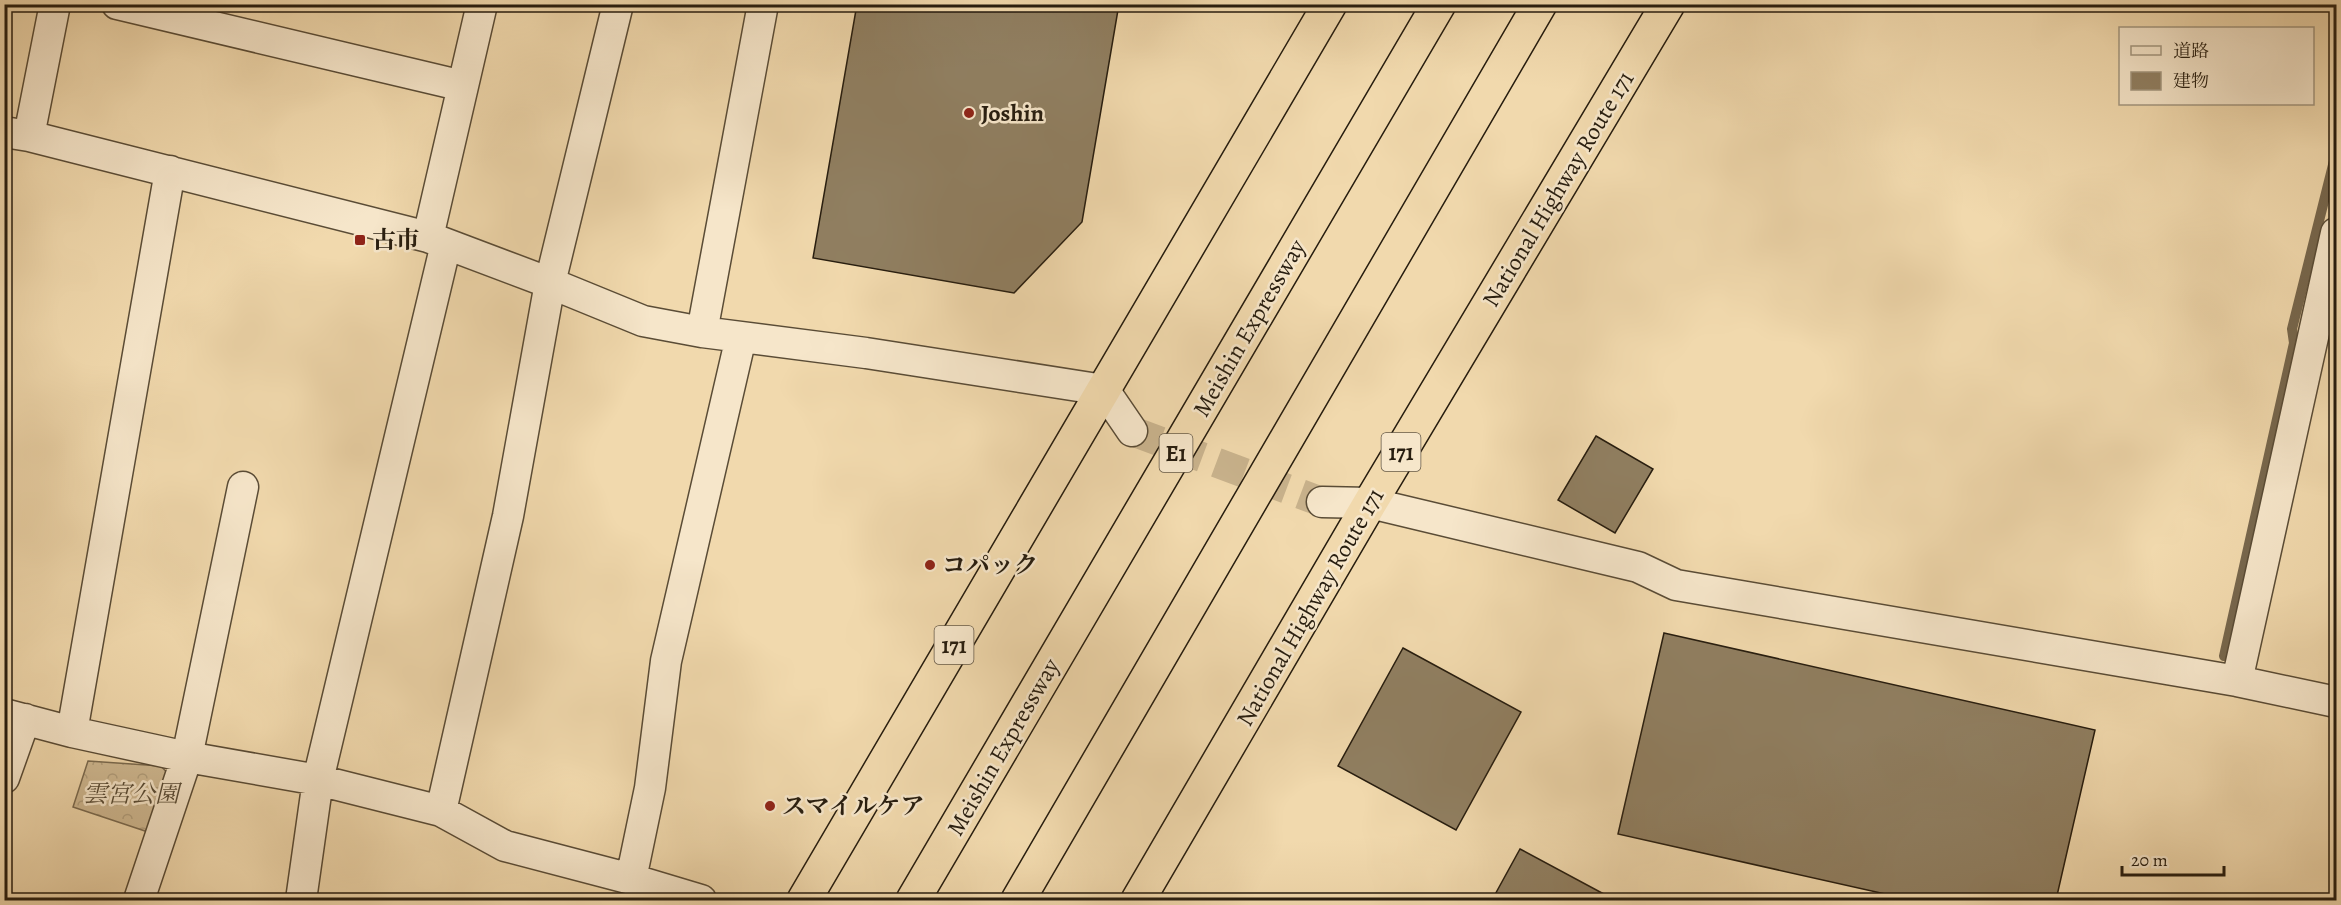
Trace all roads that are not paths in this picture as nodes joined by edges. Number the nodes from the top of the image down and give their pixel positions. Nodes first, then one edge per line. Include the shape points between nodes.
1 (55, 4) edge
2 (117, 4) edge
3 (482, 4) edge
4 (618, 4) edge
5 (763, 4) edge
6 (1330, 4) edge
7 (1439, 4) edge
8 (1540, 4) edge
9 (1668, 4) edge
10 (463, 86) junction
11 (17, 134) edge
12 (170, 171) junction
13 (2337, 233) edge
14 (437, 240) junction
15 (550, 283) junction
16 (702, 332) junction
17 (741, 337) junction
18 (1104, 390) junction
19 (1132, 431) tunnel mouth
20 (243, 487) dead end
21 (1322, 502) tunnel mouth
22 (1370, 503) junction
23 (2237, 681) junction
24 (2337, 702) edge
25 (15, 716) edge
26 (72, 732) junction
27 (187, 757) junction
28 (4, 778) edge
29 (318, 780) junction
30 (441, 811) junction
31 (631, 879) junction
32 (139, 900) edge
33 (301, 900) edge
34 (701, 900) edge
35 (804, 900) edge
36 (913, 900) edge
37 (1018, 900) edge
38 (1138, 900) edge

1 - 11 street
2 - 10 street
3 - 10 street
4 - 15 street
5 - 16 street
6 - 18 highway, 171
7 - 36 highway, Meishin Expressway / E1
8 - 37 highway
9 - 22 highway, National Highway Route 171 / 171
10 - 14 street
11 - 12 street
12 - 14 street
12 - 26 street
13 - 23 street
14 - 15 street
14 - 29 street
15 - 16 street via 643,321
15 - 30 street via 508,516
16 - 17 street
17 - 18 street
17 - 31 street via 666,661 650,788
18 - 19 street
18 - 35 highway, 171
20 - 27 street
21 - 22 street
22 - 23 street via 1638,567 1676,585
22 - 38 highway, National Highway Route 171 / 171
23 - 24 street
25 - 26 street
25 - 28 street
26 - 27 street
27 - 29 street
27 - 32 street
29 - 30 street
29 - 33 street
30 - 31 street via 505,846
31 - 34 street

